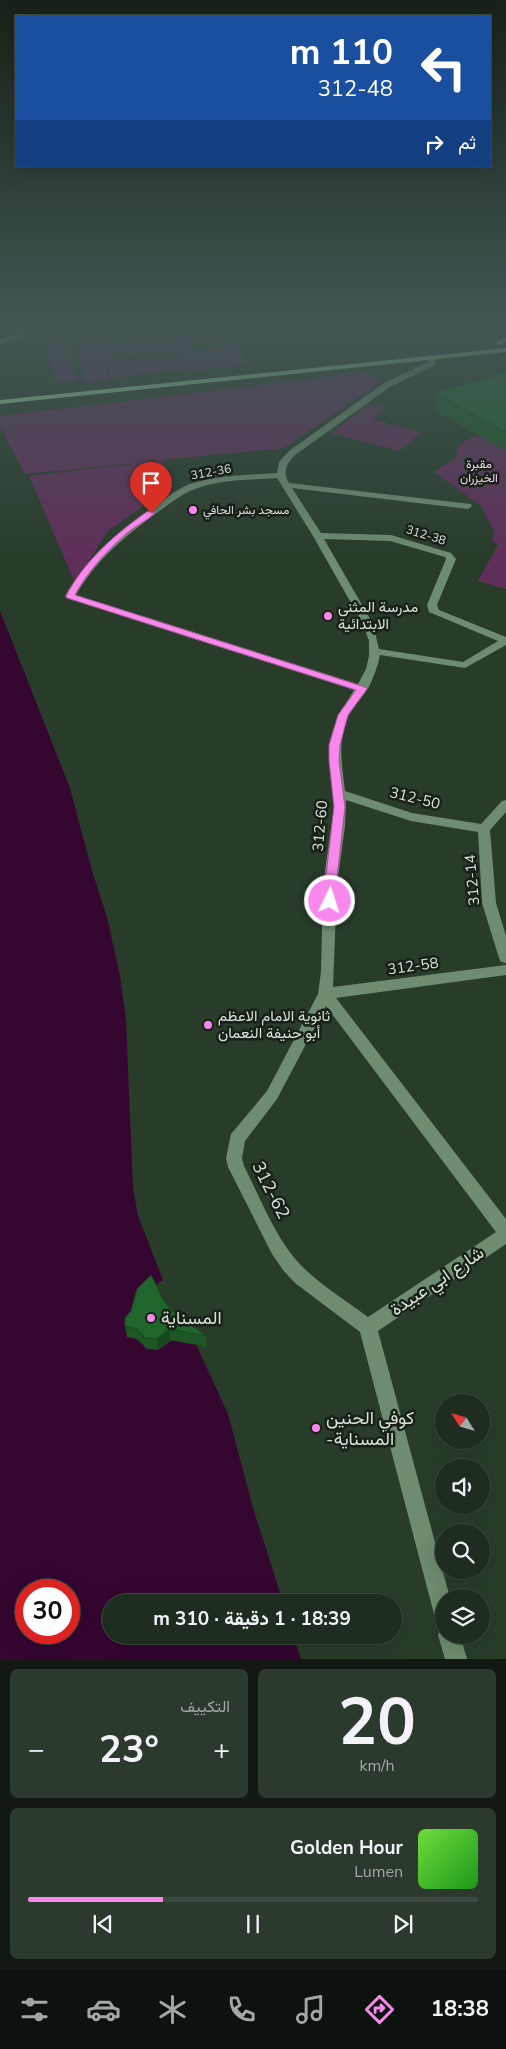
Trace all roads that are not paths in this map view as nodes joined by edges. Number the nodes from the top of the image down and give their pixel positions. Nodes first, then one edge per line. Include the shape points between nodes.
1 (360, 404) edge
2 (283, 480) junction
3 (468, 506) dead end
4 (318, 536) junction
5 (506, 641) edge
6 (375, 651) junction
7 (362, 689) junction
8 (339, 793) junction
9 (506, 804) edge
10 (484, 828) junction
11 (506, 958) edge
12 (506, 970) edge
13 (325, 994) junction
14 (506, 1233) edge
15 (368, 1326) junction
16 (437, 1589) edge
17 (452, 1644) edge
18 (456, 1659) edge

1 - 2 street via 292,453 283,462
2 - 3 street, 312-36
2 - 4 street, 312-60
2 - 7 street, 312-36 via 202,484 181,492 113,541 83,575 70,596
4 - 5 street, 312-38 via 391,538 448,555 451,559 432,605 434,612
4 - 6 street, 312-60 via 368,624
5 - 6 street via 465,665
6 - 7 street, 312-60 via 372,670
7 - 8 street, 312-60 via 343,715 338,730 334,761
8 - 10 street, 312-50 via 411,817
8 - 13 street, 312-60 via 330,884
9 - 10 street
10 - 11 street, 312-14 via 489,903
12 - 13 street, 312-58
13 - 14 street
13 - 15 street, 312-62 via 276,1088 237,1139 234,1158 278,1249 289,1264
14 - 15 street, شارع ابي عبيدة
15 - 16 street
17 - 18 street

